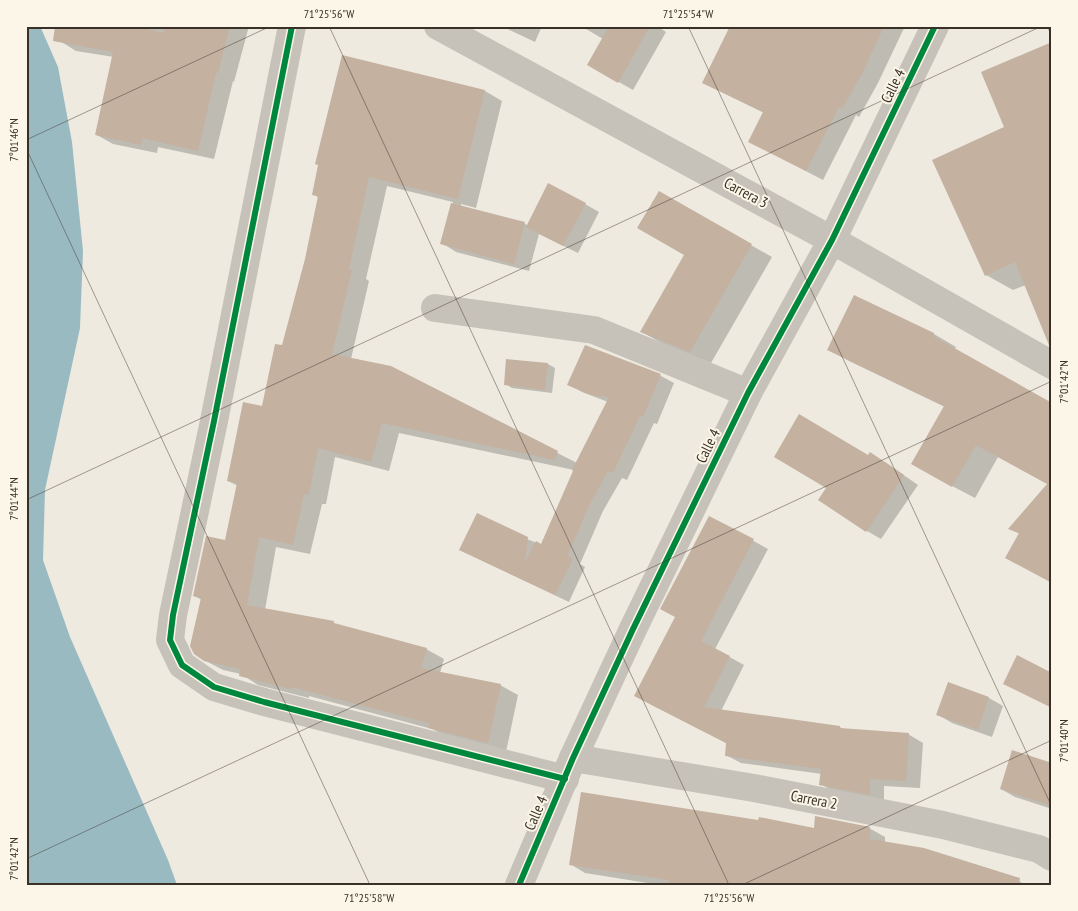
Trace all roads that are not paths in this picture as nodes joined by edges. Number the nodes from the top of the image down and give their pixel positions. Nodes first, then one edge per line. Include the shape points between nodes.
1 (292, 26) edge
2 (438, 26) edge
3 (935, 26) edge
4 (832, 240) junction
5 (435, 308) dead end
6 (1052, 365) edge
7 (748, 393) junction
8 (569, 768) junction
9 (1052, 857) edge
10 (520, 885) edge

1 - 8 street, Carrera 2 via 170,640 182,665 214,687 264,702
2 - 4 street, Carrera 3
3 - 4 street, Calle 4
4 - 6 street, Carrera 3
4 - 7 street, Calle 4
5 - 7 street via 594,330
7 - 8 street, Calle 4
8 - 9 street, Carrera 2 via 754,788 943,825 1038,849
8 - 10 street, Calle 4

